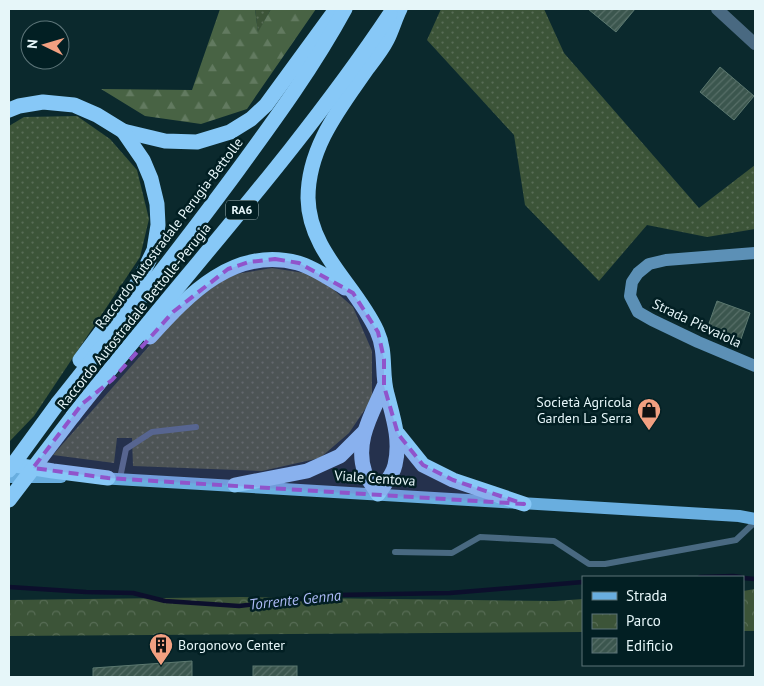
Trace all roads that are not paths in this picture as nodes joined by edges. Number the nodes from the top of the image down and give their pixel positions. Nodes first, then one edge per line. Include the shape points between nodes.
1 (336, 9) edge
2 (345, 9) edge
3 (394, 9) edge
4 (400, 9) edge
5 (717, 9) edge
6 (755, 44) edge
7 (9, 110) edge
8 (123, 131) junction
9 (755, 253) edge
10 (352, 293) junction
11 (755, 366) edge
12 (384, 386) junction
13 (58, 403) junction
14 (77, 410) junction
15 (196, 427) dead end
16 (364, 433) junction
17 (398, 434) junction
18 (9, 464) edge
19 (9, 470) edge
20 (9, 477) edge
21 (114, 478) junction
22 (235, 485) junction
23 (378, 494) junction
24 (9, 500) edge
25 (524, 504) junction
26 (755, 510) edge
27 (739, 516) junction
28 (755, 520) edge
29 (394, 552) dead end

1 - 8 highway via 266,105 230,132 197,142 165,141
2 - 13 highway, Raccordo Autostradale Perugia-Bettolle / RA6 via 324,47 266,132 185,243
3 - 14 highway, Raccordo Autostradale Bettolle-Perugia / RA6 via 304,133
4 - 10 highway via 386,41 318,145 311,170 308,198 316,235
5 - 6 street
7 - 8 highway via 43,102 74,105
8 - 13 highway via 152,179 158,225 154,250 138,281 76,365
9 - 11 street, Strada Pievaiola via 649,264 632,282 630,296 638,312 652,320
10 - 12 highway via 378,332 384,358
10 - 14 highway via 299,263 275,259 228,269 195,290 112,380
12 - 16 highway
12 - 17 highway
13 - 19 highway, Raccordo Autostradale Perugia-Bettolle / RA6, bridge
14 - 24 highway, Raccordo Autostradale Bettolle-Perugia / RA6, bridge
15 - 21 lane via 152,432 126,450
16 - 22 highway via 340,456 307,471
16 - 23 highway via 362,458 366,474
17 - 23 highway via 396,465
17 - 25 highway via 423,466 453,480
18 - 21 highway
20 - 21 main road, Viale Centova
21 - 22 main road, Viale Centova
22 - 23 main road, Viale Centova
23 - 25 main road, Viale Centova
25 - 27 main road, Viale Centova
26 - 27 main road, Viale Centova
27 - 28 main road, Viale Centova
28 - 29 lane via 736,540 605,564 589,564 554,541 480,537 452,553

